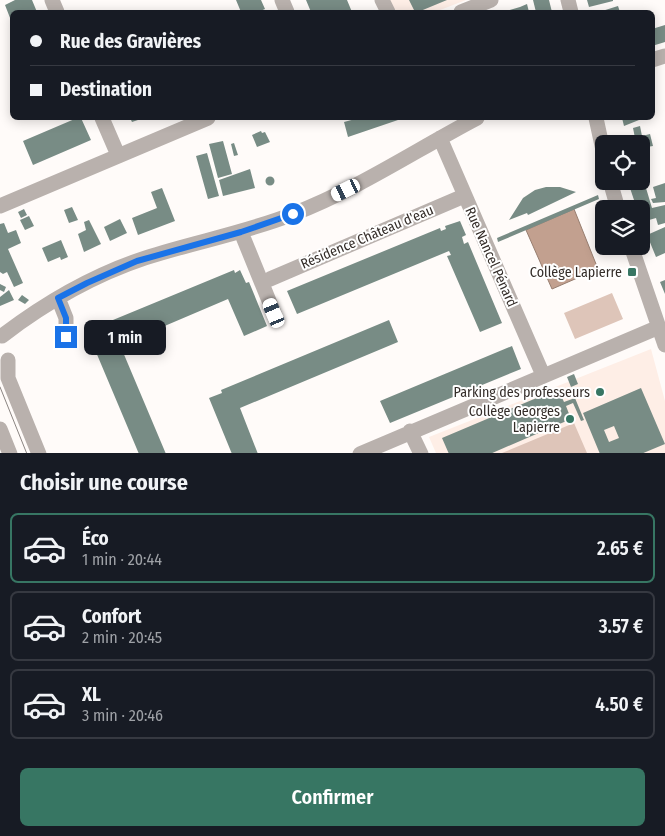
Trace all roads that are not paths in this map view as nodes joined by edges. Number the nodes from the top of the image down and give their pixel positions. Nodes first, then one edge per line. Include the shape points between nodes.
1 (491, 0) edge
2 (466, 10) edge
3 (103, 120) edge
4 (203, 120) edge
5 (474, 120) edge
6 (596, 120) edge
7 (600, 135) edge
8 (440, 138) junction
9 (118, 155) junction
10 (464, 196) junction
11 (0, 206) edge
12 (241, 232) junction
13 (634, 255) edge
14 (270, 279) dead end
15 (58, 298) junction
16 (274, 313) dead end
17 (659, 327) junction
18 (1, 335) edge
19 (66, 337) dead end
20 (665, 345) edge
21 (4, 367) edge
22 (543, 375) junction
23 (0, 429) edge
24 (410, 431) junction
25 (10, 453) edge
26 (39, 453) edge
27 (362, 453) edge
28 (421, 453) edge

1 - 2 street
3 - 9 street
4 - 9 street
5 - 8 street
6 - 7 street
8 - 10 street, Rue Nancel Pénard
8 - 12 street via 332,197
9 - 11 street
10 - 14 street, Résidence Château d'eau
10 - 22 street, Rue Nancel Pénard
12 - 15 street via 137,261
12 - 16 street
13 - 17 street
15 - 18 street
15 - 19 street via 66,318
17 - 20 street
17 - 22 street
18 - 21 street via 9,352
21 - 26 street
22 - 24 street
23 - 25 street
24 - 27 street
24 - 28 street

